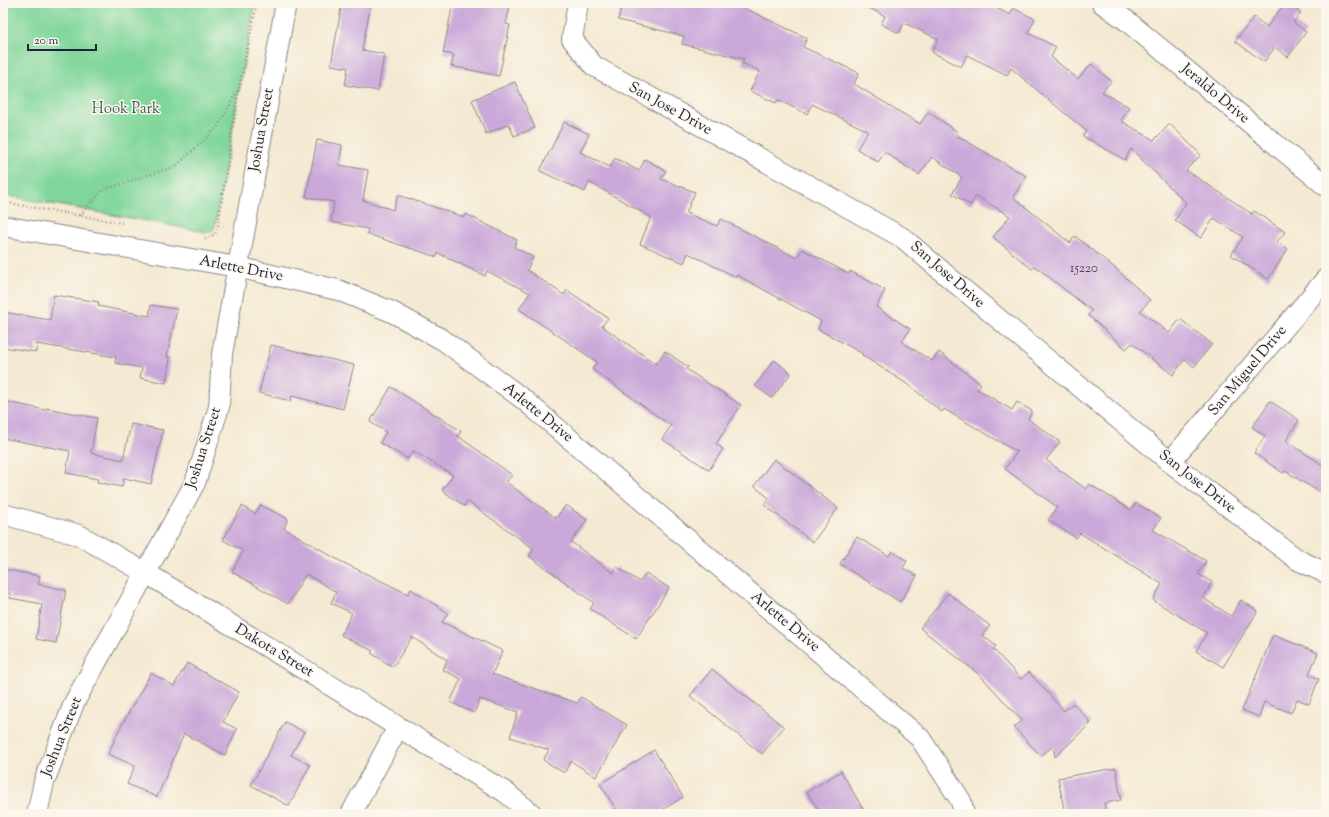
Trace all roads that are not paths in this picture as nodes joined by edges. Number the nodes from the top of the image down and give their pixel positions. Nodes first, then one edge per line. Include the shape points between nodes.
1 (286, 3) edge
2 (578, 3) edge
3 (1102, 3) edge
4 (1326, 186) edge
5 (3, 226) edge
6 (237, 267) junction
7 (1326, 279) edge
8 (1170, 462) junction
9 (3, 514) edge
10 (146, 573) junction
11 (1326, 573) edge
12 (398, 727) junction
13 (963, 808) edge
14 (36, 814) edge
15 (351, 814) edge
16 (532, 814) edge

1 - 6 street, Joshua Street
2 - 8 street, San Jose Drive via 572,39 594,66 903,238
3 - 4 street, Jeraldo Drive via 1127,20
5 - 6 street, Arlette Drive
6 - 10 street, Joshua Street via 222,354 219,407 195,483
6 - 13 street, Arlette Drive via 338,290 392,312 443,340 523,399 920,738
7 - 8 street, San Miguel Drive
8 - 11 street, San Jose Drive via 1298,560
9 - 10 street, Dakota Street via 79,535
10 - 12 street, Dakota Street
10 - 14 street, Joshua Street via 74,703 44,782
12 - 15 street
12 - 16 street, Dakota Street via 505,792

